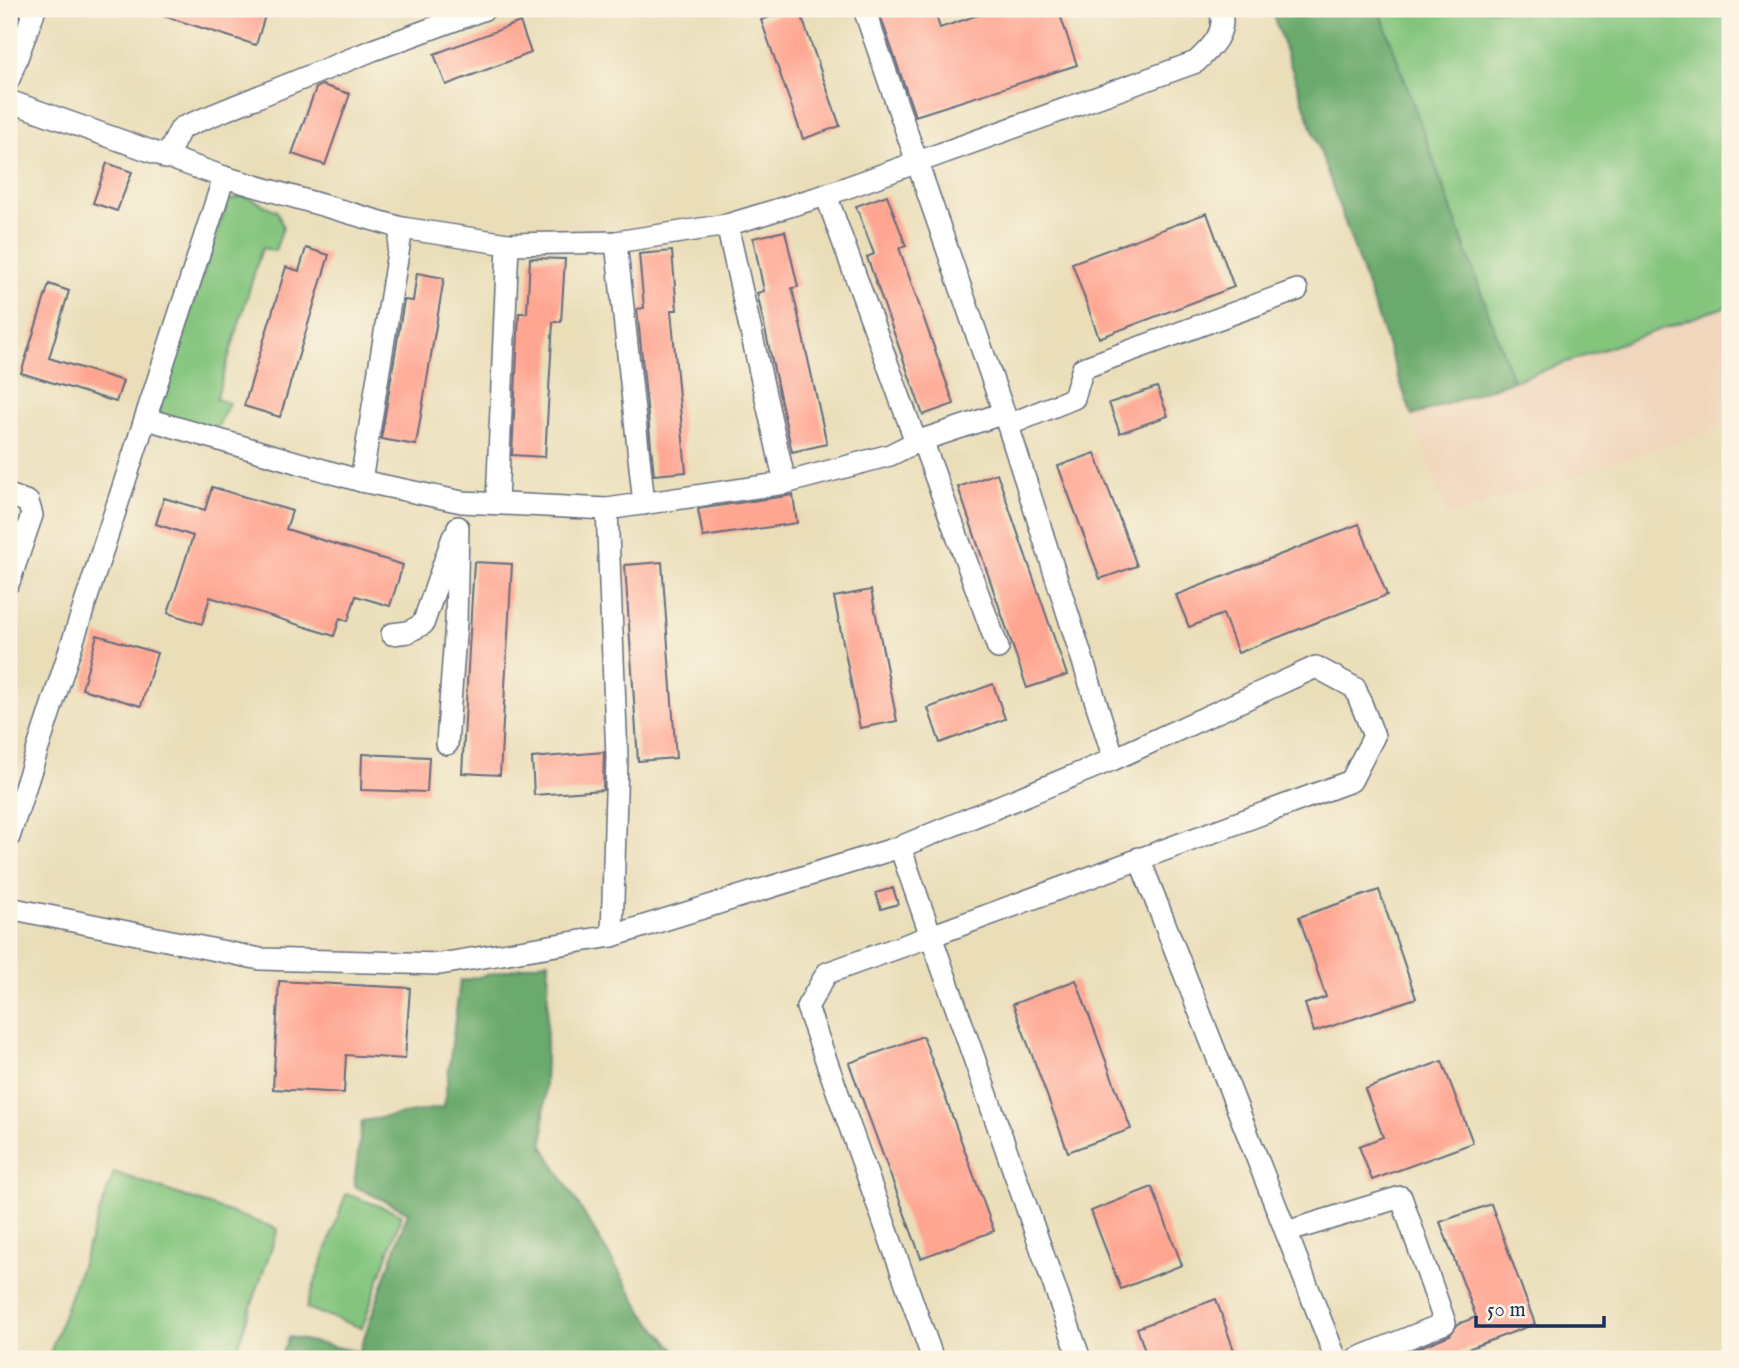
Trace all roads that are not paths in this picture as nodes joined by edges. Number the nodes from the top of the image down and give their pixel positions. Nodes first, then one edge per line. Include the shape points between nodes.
1 (35, 9) edge
2 (485, 9) edge
3 (864, 9) edge
4 (1220, 9) edge
5 (9, 79) edge
6 (9, 101) edge
7 (166, 158) junction
8 (918, 163) junction
9 (224, 177) junction
10 (826, 195) junction
11 (727, 225) junction
12 (402, 228) junction
13 (616, 242) junction
14 (508, 244) junction
15 (1297, 290) dead end
16 (147, 419) junction
17 (1006, 419) junction
18 (919, 441) junction
19 (362, 481) junction
20 (785, 483) junction
21 (9, 495) edge
22 (462, 502) junction
23 (497, 502) junction
24 (644, 504) junction
25 (607, 509) junction
26 (458, 527) junction
27 (9, 582) edge
28 (392, 634) dead end
29 (998, 648) dead end
30 (447, 744) dead end
31 (1114, 759) junction
32 (15, 789) edge
33 (9, 837) edge
34 (900, 847) junction
35 (1139, 858) junction
36 (9, 908) edge
37 (612, 936) junction
38 (930, 936) junction
39 (1286, 1232) junction
40 (933, 1359) edge
41 (1080, 1359) edge
42 (1336, 1359) edge
43 (1356, 1359) edge

1 - 5 street
2 - 7 street via 181,128
3 - 8 street
4 - 8 street via 1217,43 1196,62
6 - 7 street
7 - 9 street
8 - 10 street
8 - 17 street
9 - 12 street
9 - 16 street
10 - 11 street
10 - 18 street
11 - 13 street
11 - 20 street
12 - 14 street
12 - 19 street
13 - 14 street
13 - 24 street
14 - 23 street
15 - 17 street via 1083,368 1074,398
16 - 19 street
16 - 32 street
17 - 18 street
17 - 31 street
18 - 20 street via 890,455
18 - 29 street
19 - 22 street
20 - 24 street
21 - 27 street via 27,502 32,515
22 - 23 street
22 - 26 street
23 - 25 street
24 - 25 street
25 - 37 street via 617,757
26 - 28 street via 423,625
26 - 30 street
31 - 34 street
31 - 35 street via 1316,667 1355,688 1374,736 1351,781
32 - 33 street
34 - 37 street
34 - 38 street
35 - 38 street
35 - 39 street
36 - 37 street via 260,959 440,964
38 - 40 street via 827,973 807,1007
38 - 41 street
39 - 42 street
39 - 43 street via 1401,1198 1445,1323

